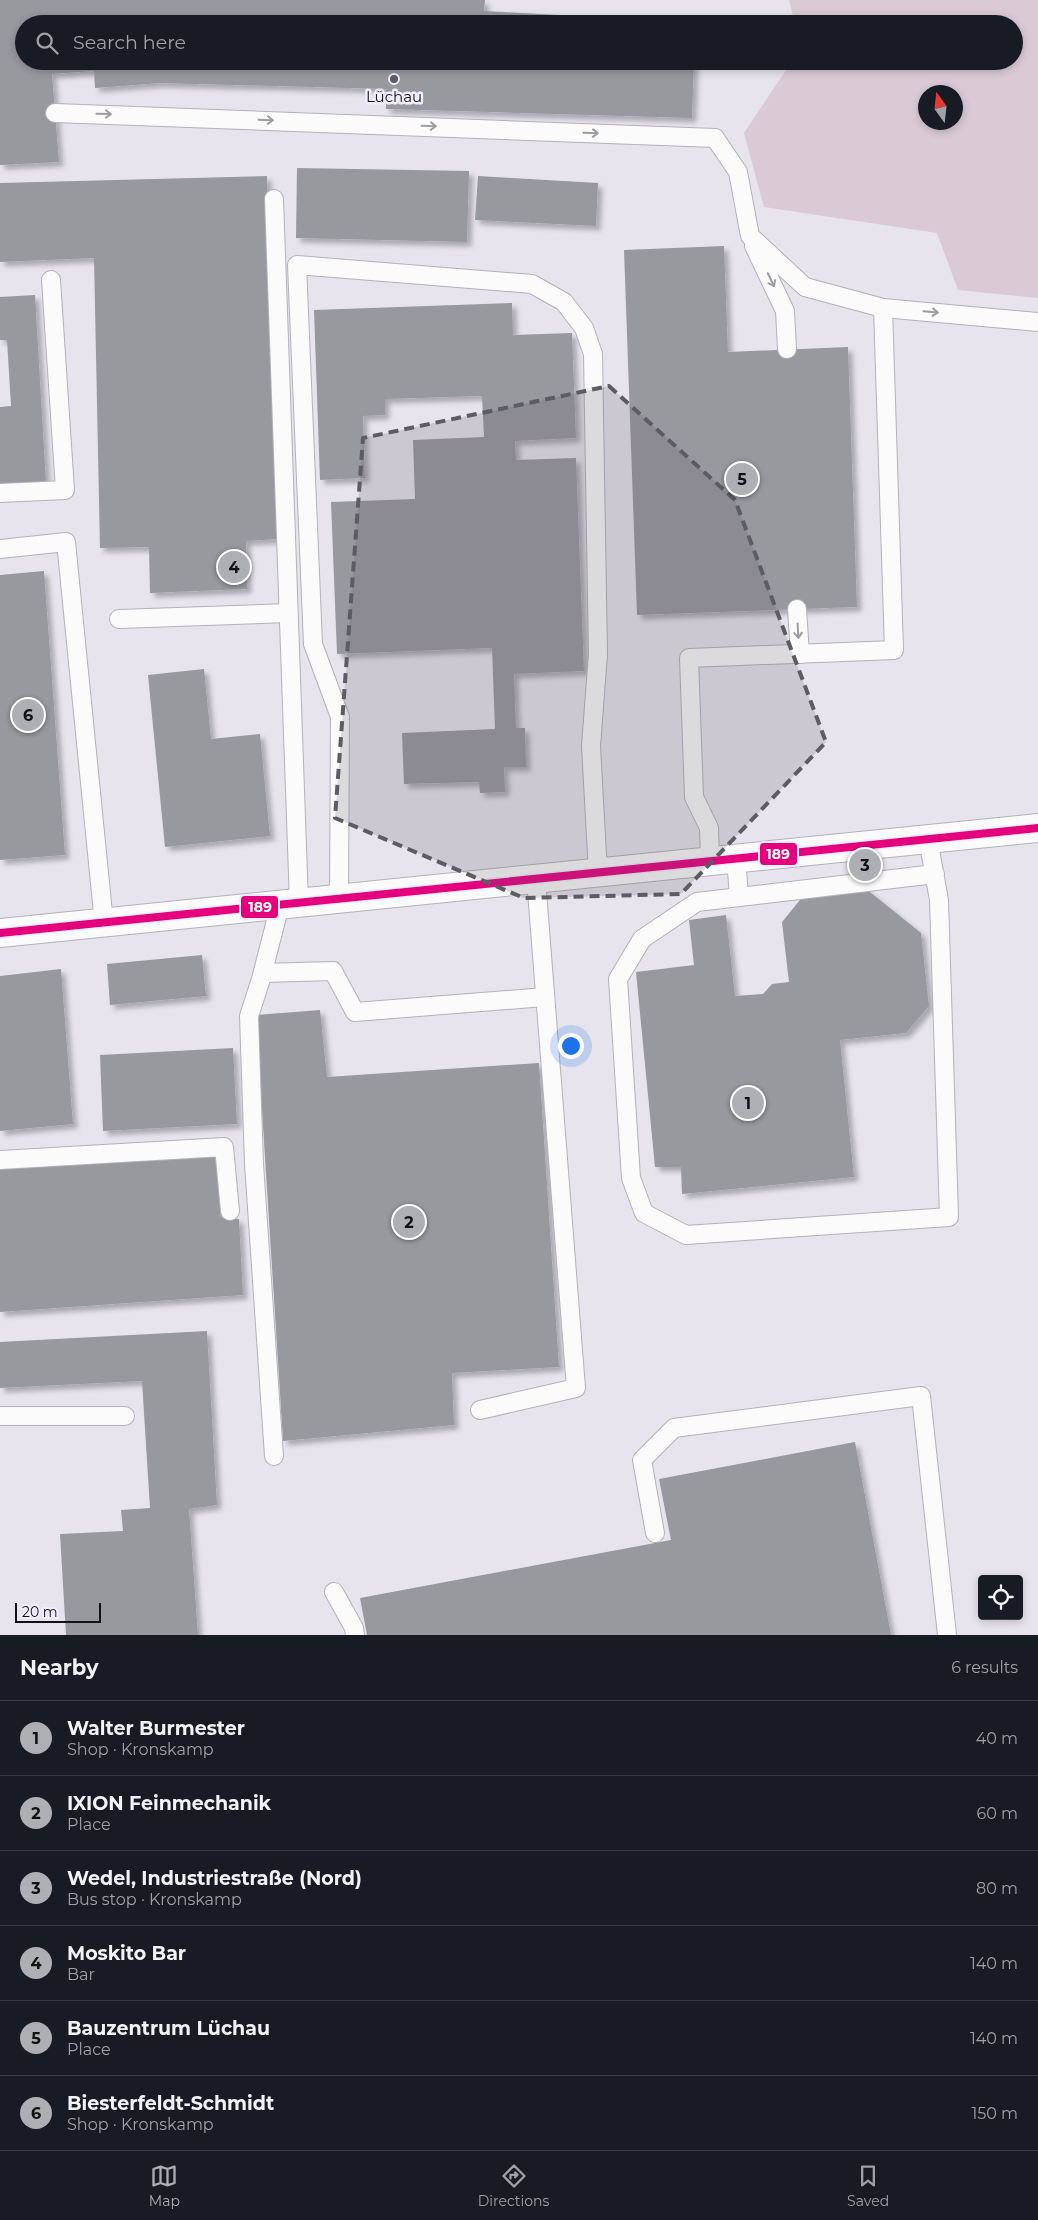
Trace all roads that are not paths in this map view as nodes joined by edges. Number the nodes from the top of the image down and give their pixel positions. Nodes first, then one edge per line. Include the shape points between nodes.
1 (55, 113) dead end
2 (274, 199) dead end
3 (750, 236) junction
4 (52, 280) dead end
5 (883, 308) junction
6 (1038, 322) edge
7 (787, 350) dead end
8 (0, 493) edge
9 (0, 549) edge
10 (797, 609) dead end
11 (288, 613) junction
12 (119, 619) dead end
13 (800, 654) junction
14 (1038, 828) edge
15 (928, 839) junction
16 (723, 860) junction
17 (598, 873) junction
18 (935, 874) junction
19 (536, 879) junction
20 (739, 896) junction
21 (339, 899) junction
22 (289, 904) junction
23 (104, 923) junction
24 (0, 933) edge
25 (263, 973) junction
26 (545, 997) junction
27 (0, 1160) edge
28 (230, 1211) dead end
29 (480, 1410) dead end
30 (0, 1416) edge
31 (126, 1416) dead end
32 (274, 1456) dead end
33 (655, 1533) dead end
34 (334, 1592) dead end
35 (355, 1635) edge
36 (948, 1635) edge

1 -> 3 lane via 715,138 738,172
2 - 11 lane
3 - 5 lane via 805,287
3 -> 7 lane via 786,311
4 - 8 lane via 65,490
5 -> 6 lane
5 - 13 lane via 894,650
9 - 23 lane via 66,542
10 -> 13 lane
11 - 12 lane
11 - 22 lane
13 - 16 lane via 689,658 694,797
14 - 15 street
15 - 16 street
15 - 18 lane
16 - 17 street
16 - 20 lane
17 - 19 street
17 - 21 lane via 591,746 598,654 593,354 584,328 564,302 532,284 297,265 313,644 340,717
18 - 20 lane
18 - 20 lane via 939,900 949,1217 686,1235 644,1213 631,1178 618,979 642,939 696,902
19 - 21 street
19 - 26 lane
21 - 22 street
22 - 23 street
22 - 25 lane
23 - 24 street
25 - 26 lane via 333,971 355,1012
25 - 32 lane via 249,1016 254,1164
26 - 29 lane via 576,1388
27 - 28 lane via 224,1147
30 - 31 lane
33 - 36 lane via 642,1460 674,1428 921,1396
34 - 35 lane

